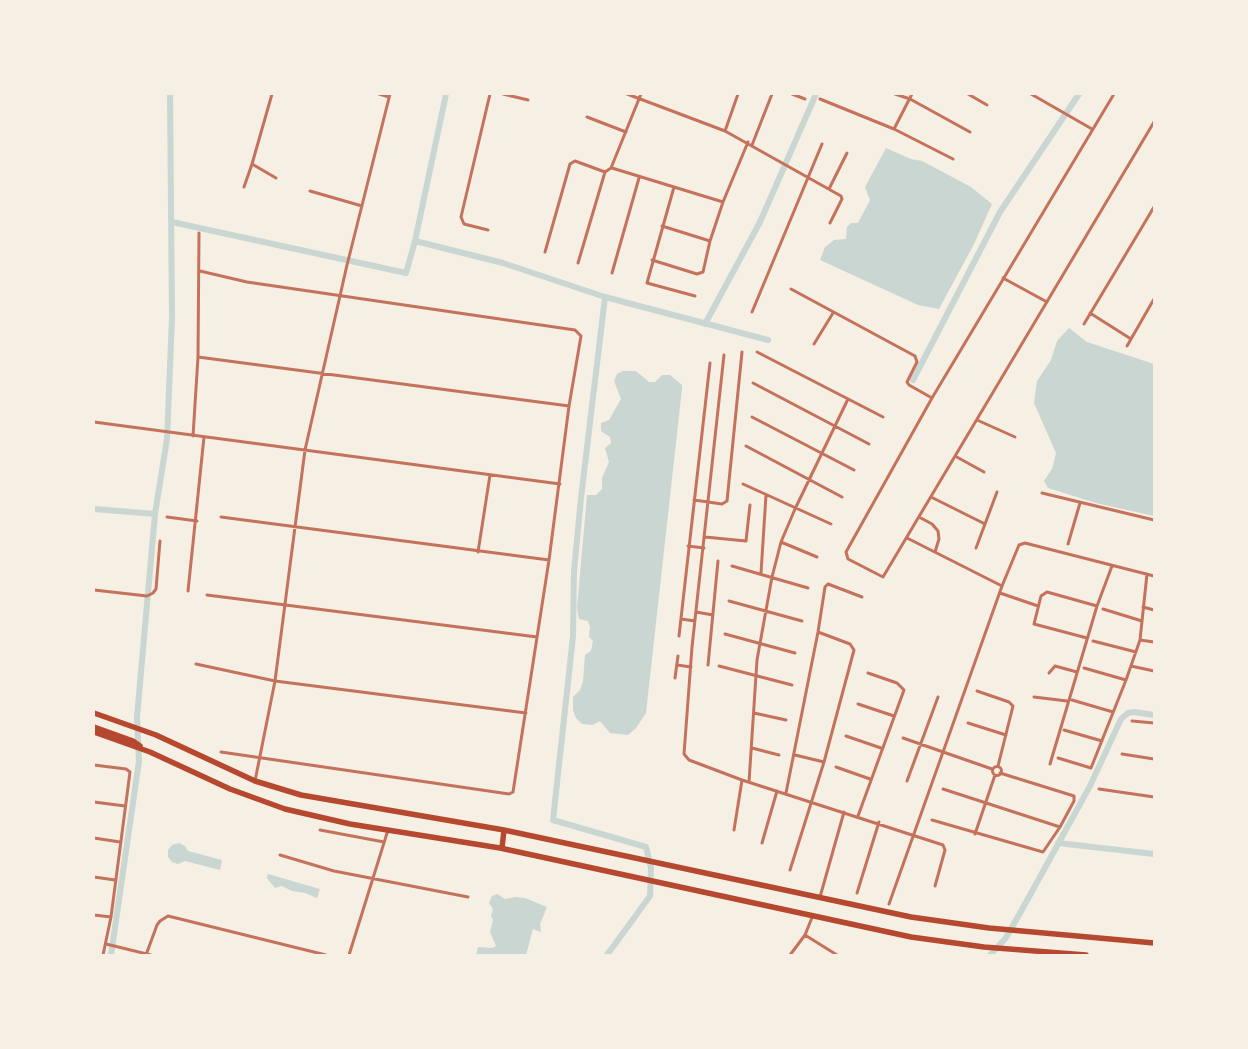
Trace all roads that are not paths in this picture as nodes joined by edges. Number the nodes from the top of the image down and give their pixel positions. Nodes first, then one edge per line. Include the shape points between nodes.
1 (272, 94) edge
2 (379, 94) edge
3 (490, 94) edge
4 (502, 94) edge
5 (627, 94) edge
6 (641, 94) edge
7 (738, 94) edge
8 (772, 94) edge
9 (792, 94) edge
10 (895, 94) edge
11 (912, 94) edge
12 (968, 94) edge
13 (1030, 94) edge
14 (1114, 94) edge
15 (390, 95) edge
16 (639, 98) junction
17 (805, 99) dead end
18 (910, 99) junction
19 (528, 100) dead end
20 (820, 100) dead end
21 (987, 105) dead end
22 (587, 118) dead end
23 (1154, 122) edge
24 (894, 129) junction
25 (1092, 129) junction
26 (725, 131) junction
27 (626, 132) junction
28 (970, 132) dead end
29 (748, 142) junction
30 (822, 144) dead end
31 (752, 145) junction
32 (847, 153) dead end
33 (953, 159) dead end
34 (252, 164) junction
35 (611, 168) junction
36 (605, 172) junction
37 (808, 177) junction
38 (276, 178) dead end
39 (639, 178) junction
40 (244, 187) dead end
41 (674, 187) junction
42 (829, 189) junction
43 (310, 191) dead end
44 (724, 202) junction
45 (362, 206) junction
46 (1154, 207) edge
47 (830, 223) dead end
48 (662, 226) junction
49 (488, 230) dead end
50 (199, 233) dead end
51 (710, 241) junction
52 (545, 252) dead end
53 (652, 260) junction
54 (578, 263) dead end
55 (200, 271) junction
56 (612, 273) dead end
57 (1002, 278) junction
58 (791, 289) dead end
59 (340, 296) junction
60 (695, 296) dead end
61 (1154, 299) edge
62 (1047, 302) junction
63 (752, 312) dead end
64 (833, 313) junction
65 (1090, 313) junction
66 (1084, 324) dead end
67 (1131, 339) junction
68 (814, 344) dead end
69 (1127, 346) dead end
70 (742, 352) dead end
71 (757, 352) dead end
72 (724, 355) dead end
73 (198, 357) junction
74 (710, 363) dead end
75 (322, 372) junction
76 (753, 383) dead end
77 (932, 398) junction
78 (848, 399) junction
79 (569, 406) junction
80 (752, 417) dead end
81 (883, 417) dead end
82 (977, 420) junction
83 (94, 422) edge
84 (835, 426) junction
85 (193, 436) junction
86 (1014, 437) dead end
87 (204, 438) junction
88 (869, 444) dead end
89 (746, 446) dead end
90 (305, 450) junction
91 (822, 453) junction
92 (956, 456) junction
93 (854, 470) dead end
94 (984, 472) dead end
95 (490, 475) junction
96 (809, 479) junction
97 (560, 484) junction
98 (743, 484) dead end
99 (998, 492) dead end
100 (1042, 493) dead end
101 (766, 495) junction
102 (931, 497) junction
103 (842, 498) dead end
104 (694, 500) junction
105 (709, 503) junction
106 (1080, 503) junction
107 (750, 505) dead end
108 (795, 509) junction
109 (167, 517) dead end
110 (919, 517) junction
111 (221, 518) dead end
112 (1154, 520) edge
113 (197, 521) junction
114 (831, 524) dead end
115 (985, 524) junction
116 (294, 526) junction
117 (705, 537) junction
118 (907, 538) junction
119 (160, 540) dead end
120 (781, 542) junction
121 (1068, 544) dead end
122 (688, 546) junction
123 (704, 548) junction
124 (976, 548) dead end
125 (478, 552) junction
126 (935, 552) junction
127 (817, 557) dead end
128 (549, 560) junction
129 (718, 561) dead end
130 (732, 566) dead end
131 (1112, 566) junction
132 (761, 573) junction
133 (1147, 574) junction
134 (1154, 576) edge
135 (772, 577) junction
136 (1002, 586) junction
137 (808, 588) dead end
138 (94, 590) edge
139 (188, 591) dead end
140 (1000, 593) junction
141 (207, 594) dead end
142 (862, 597) dead end
143 (729, 601) dead end
144 (286, 605) junction
145 (1038, 606) junction
146 (1097, 606) junction
147 (1143, 607) junction
148 (1103, 609) dead end
149 (1154, 610) edge
150 (696, 612) junction
151 (766, 612) junction
152 (713, 615) junction
153 (681, 619) junction
154 (1142, 620) junction
155 (695, 621) junction
156 (802, 622) dead end
157 (818, 632) junction
158 (725, 634) dead end
159 (679, 636) dead end
160 (537, 637) junction
161 (1087, 638) junction
162 (1140, 640) junction
163 (1093, 641) dead end
164 (759, 642) junction
165 (1154, 642) edge
166 (1136, 652) junction
167 (795, 653) dead end
168 (678, 656) dead end
169 (196, 664) dead end
170 (677, 665) junction
171 (708, 665) dead end
172 (719, 666) dead end
173 (1131, 666) junction
174 (691, 667) junction
175 (1084, 668) dead end
176 (1154, 671) edge
177 (1077, 672) junction
178 (868, 673) dead end
179 (1049, 673) dead end
180 (756, 677) junction
181 (675, 678) dead end
182 (1126, 680) junction
183 (275, 681) junction
184 (792, 685) dead end
185 (977, 691) dead end
186 (938, 697) dead end
187 (1034, 697) dead end
188 (1072, 700) dead end
189 (1067, 701) junction
190 (858, 704) dead end
191 (1113, 712) junction
192 (94, 713) edge
193 (526, 713) junction
194 (754, 713) junction
195 (894, 716) junction
196 (786, 720) dead end
197 (1132, 721) dead end
198 (968, 722) dead end
199 (1154, 723) edge
200 (94, 727) edge
201 (1064, 730) dead end
202 (94, 732) edge
203 (1006, 735) junction
204 (846, 736) dead end
205 (903, 738) dead end
206 (1102, 741) junction
207 (135, 744) junction
208 (921, 744) junction
209 (752, 748) junction
210 (881, 748) junction
211 (221, 752) dead end
212 (943, 752) junction
213 (1122, 754) dead end
214 (779, 755) dead end
215 (795, 755) junction
216 (261, 758) junction
217 (1058, 758) dead end
218 (1154, 759) edge
219 (824, 762) junction
220 (1050, 764) dead end
221 (94, 765) edge
222 (998, 766) junction
223 (836, 767) dead end
224 (992, 769) junction
225 (1000, 773) junction
226 (996, 775) junction
227 (255, 780) junction
228 (742, 780) junction
229 (870, 780) junction
230 (907, 781) dead end
231 (749, 782) junction
232 (943, 789) dead end
233 (1099, 789) dead end
234 (778, 790) junction
235 (786, 793) junction
236 (1154, 797) edge
237 (812, 801) junction
238 (94, 802) edge
239 (986, 803) junction
240 (125, 806) junction
241 (844, 812) junction
242 (858, 816) junction
243 (932, 820) dead end
244 (879, 822) junction
245 (1060, 827) junction
246 (320, 830) dead end
247 (388, 830) junction
248 (504, 830) junction
249 (734, 830) dead end
250 (913, 834) junction
251 (975, 834) junction
252 (94, 838) edge
253 (120, 842) junction
254 (384, 842) junction
255 (762, 843) dead end
256 (502, 848) junction
257 (280, 855) dead end
258 (790, 870) dead end
259 (94, 877) edge
260 (374, 879) junction
261 (115, 880) junction
262 (935, 886) dead end
263 (858, 894) dead end
264 (468, 897) dead end
265 (820, 897) junction
266 (889, 904) dead end
267 (94, 915) edge
268 (813, 915) junction
269 (111, 917) junction
270 (805, 935) junction
271 (106, 944) junction
272 (1154, 944) edge
273 (103, 955) edge
274 (148, 955) edge
275 (326, 955) edge
276 (348, 955) edge
277 (790, 955) edge
278 (837, 955) edge
279 (1086, 955) edge

1 - 34 street
2 - 15 street
3 - 49 street via 461,217 464,224
4 - 19 street
5 - 16 street
6 - 16 street
7 - 26 street
8 - 31 street
9 - 17 street
10 - 18 street
11 - 18 street
12 - 21 street
13 - 25 street
14 - 25 street
15 - 45 street
16 - 26 street
16 - 27 street
18 - 24 street
18 - 28 street
20 - 24 street
22 - 27 street
23 - 62 street
24 - 33 street
25 - 57 street
26 - 29 street
27 - 35 street
29 - 31 street
29 - 44 street
30 - 37 street
31 - 37 street
32 - 42 street
34 - 38 street
34 - 40 street
35 - 36 street
35 - 39 street
36 - 52 street via 575,161 570,164
36 - 54 street
37 - 42 street
37 - 63 street
39 - 41 street
39 - 56 street
41 - 44 street
41 - 48 street
42 - 47 street via 842,199
43 - 45 street
44 - 51 street
45 - 59 street
46 - 65 street
48 - 51 street
48 - 53 street
50 - 55 street
51 - 53 street via 701,274
53 - 60 street via 649,284
55 - 59 street via 247,282
55 - 73 street
57 - 62 street
57 - 77 street
58 - 64 street
59 - 75 street
59 - 79 street via 575,330 581,336
61 - 67 street
62 - 82 street
64 - 68 street
64 - 77 street via 915,356 916,362 907,382
65 - 66 street
65 - 67 street
67 - 69 street
70 - 105 street via 727,501
71 - 78 street
72 - 105 street
73 - 75 street
73 - 85 street
74 - 104 street
75 - 79 street
75 - 90 street
76 - 84 street
77 - 118 street via 846,552 848,559 884,577
78 - 81 street
78 - 84 street
79 - 97 street
80 - 91 street
82 - 86 street
82 - 92 street
83 - 85 street
84 - 88 street
84 - 91 street
85 - 87 street
87 - 90 street
87 - 113 street
89 - 96 street
90 - 95 street
90 - 116 street
91 - 93 street
91 - 96 street
92 - 94 street
92 - 102 street
95 - 97 street
95 - 125 street
96 - 103 street
96 - 108 street
97 - 128 street
98 - 101 street
99 - 115 street
100 - 106 street
101 - 108 street
101 - 132 street
102 - 110 street
102 - 115 street
104 - 105 street
104 - 122 street
105 - 117 street
106 - 112 street
106 - 121 street
107 - 117 street via 746,541
108 - 114 street
108 - 120 street
109 - 113 street
110 - 118 street
110 - 126 street via 938,531
111 - 116 street
113 - 139 street
115 - 124 street
116 - 125 street
116 - 144 street
117 - 123 street
118 - 126 street
119 - 138 street via 156,589 149,595
120 - 127 street
120 - 135 street
122 - 123 street
122 - 153 street
123 - 150 street
125 - 128 street
126 - 136 street
128 - 160 street
129 - 152 street
130 - 132 street
131 - 133 street
131 - 136 street via 1022,543
131 - 146 street
132 - 135 street
133 - 134 street
133 - 147 street
135 - 137 street
135 - 151 street
136 - 140 street
140 - 145 street
140 - 212 street
141 - 144 street
142 - 157 street via 826,584
143 - 151 street
144 - 160 street
144 - 183 street
145 - 146 street via 1047,592
145 - 161 street via 1036,625
146 - 161 street
147 - 149 street
147 - 154 street
148 - 154 street
150 - 152 street
150 - 155 street
151 - 156 street
151 - 164 street
152 - 171 street
153 - 155 street
153 - 159 street
154 - 162 street
155 - 174 street
157 - 215 street
157 - 219 street via 854,647
158 - 164 street
160 - 193 street
161 - 177 street
162 - 165 street
162 - 166 street
163 - 166 street
164 - 167 street
164 - 180 street
166 - 173 street
168 - 170 street
169 - 183 street
170 - 174 street
170 - 181 street
172 - 180 street
173 - 176 street
173 - 182 street
174 - 228 street via 685,758
175 - 182 street
177 - 179 street via 1055,666
177 - 189 street
178 - 195 street via 903,688
180 - 184 street
180 - 194 street
182 - 191 street
183 - 193 street
183 - 216 street
185 - 203 street via 1013,706
186 - 208 street
187 - 189 street
188 - 191 street
189 - 220 street
190 - 195 street
191 - 206 street
192 - 227 main road via 144,730
193 - 216 street via 515,788 509,794
194 - 196 street
194 - 209 street
195 - 210 street
197 - 199 street
198 - 203 street
200 - 207 main road
201 - 206 street
202 - 207 main road
203 - 222 street
204 - 210 street
205 - 208 street
206 - 217 street via 1090,768
207 - 247 main road via 230,789 285,809
208 - 212 street
208 - 230 street
209 - 214 street
209 - 231 street
210 - 229 street
211 - 216 street
212 - 224 street
212 - 250 street
213 - 218 street
215 - 219 street
215 - 235 street
216 - 227 street
219 - 237 street
221 - 240 street via 129,770
222 - 224 street
222 - 225 street
223 - 229 street
224 - 226 street
225 - 226 street
225 - 245 street via 1072,795 1074,801
226 - 239 street
227 - 248 main road via 301,795
228 - 231 street
228 - 249 street
229 - 242 street
231 - 234 street
232 - 239 street
233 - 236 street
234 - 235 street
234 - 255 street
235 - 237 street
237 - 241 street
237 - 258 street
238 - 240 street
239 - 245 street
239 - 251 street
240 - 253 street
241 - 242 street
241 - 265 street
242 - 244 street
243 - 251 street
244 - 250 street
244 - 263 street
245 - 251 street via 1045,850 1040,852
246 - 254 street
247 - 254 street
247 - 256 main road
248 - 256 main road
248 - 265 main road
250 - 262 street via 946,848
250 - 266 street
252 - 253 street
253 - 261 street
254 - 260 street
256 - 268 main road
257 - 260 street
259 - 261 street
260 - 264 street
260 - 276 street
261 - 269 street
265 - 272 main road via 911,917 989,928
267 - 269 street
268 - 270 street
268 - 279 main road via 911,937
269 - 271 street
270 - 277 street
270 - 278 street
271 - 273 street
271 - 274 street
274 - 275 street via 157,925 168,916

